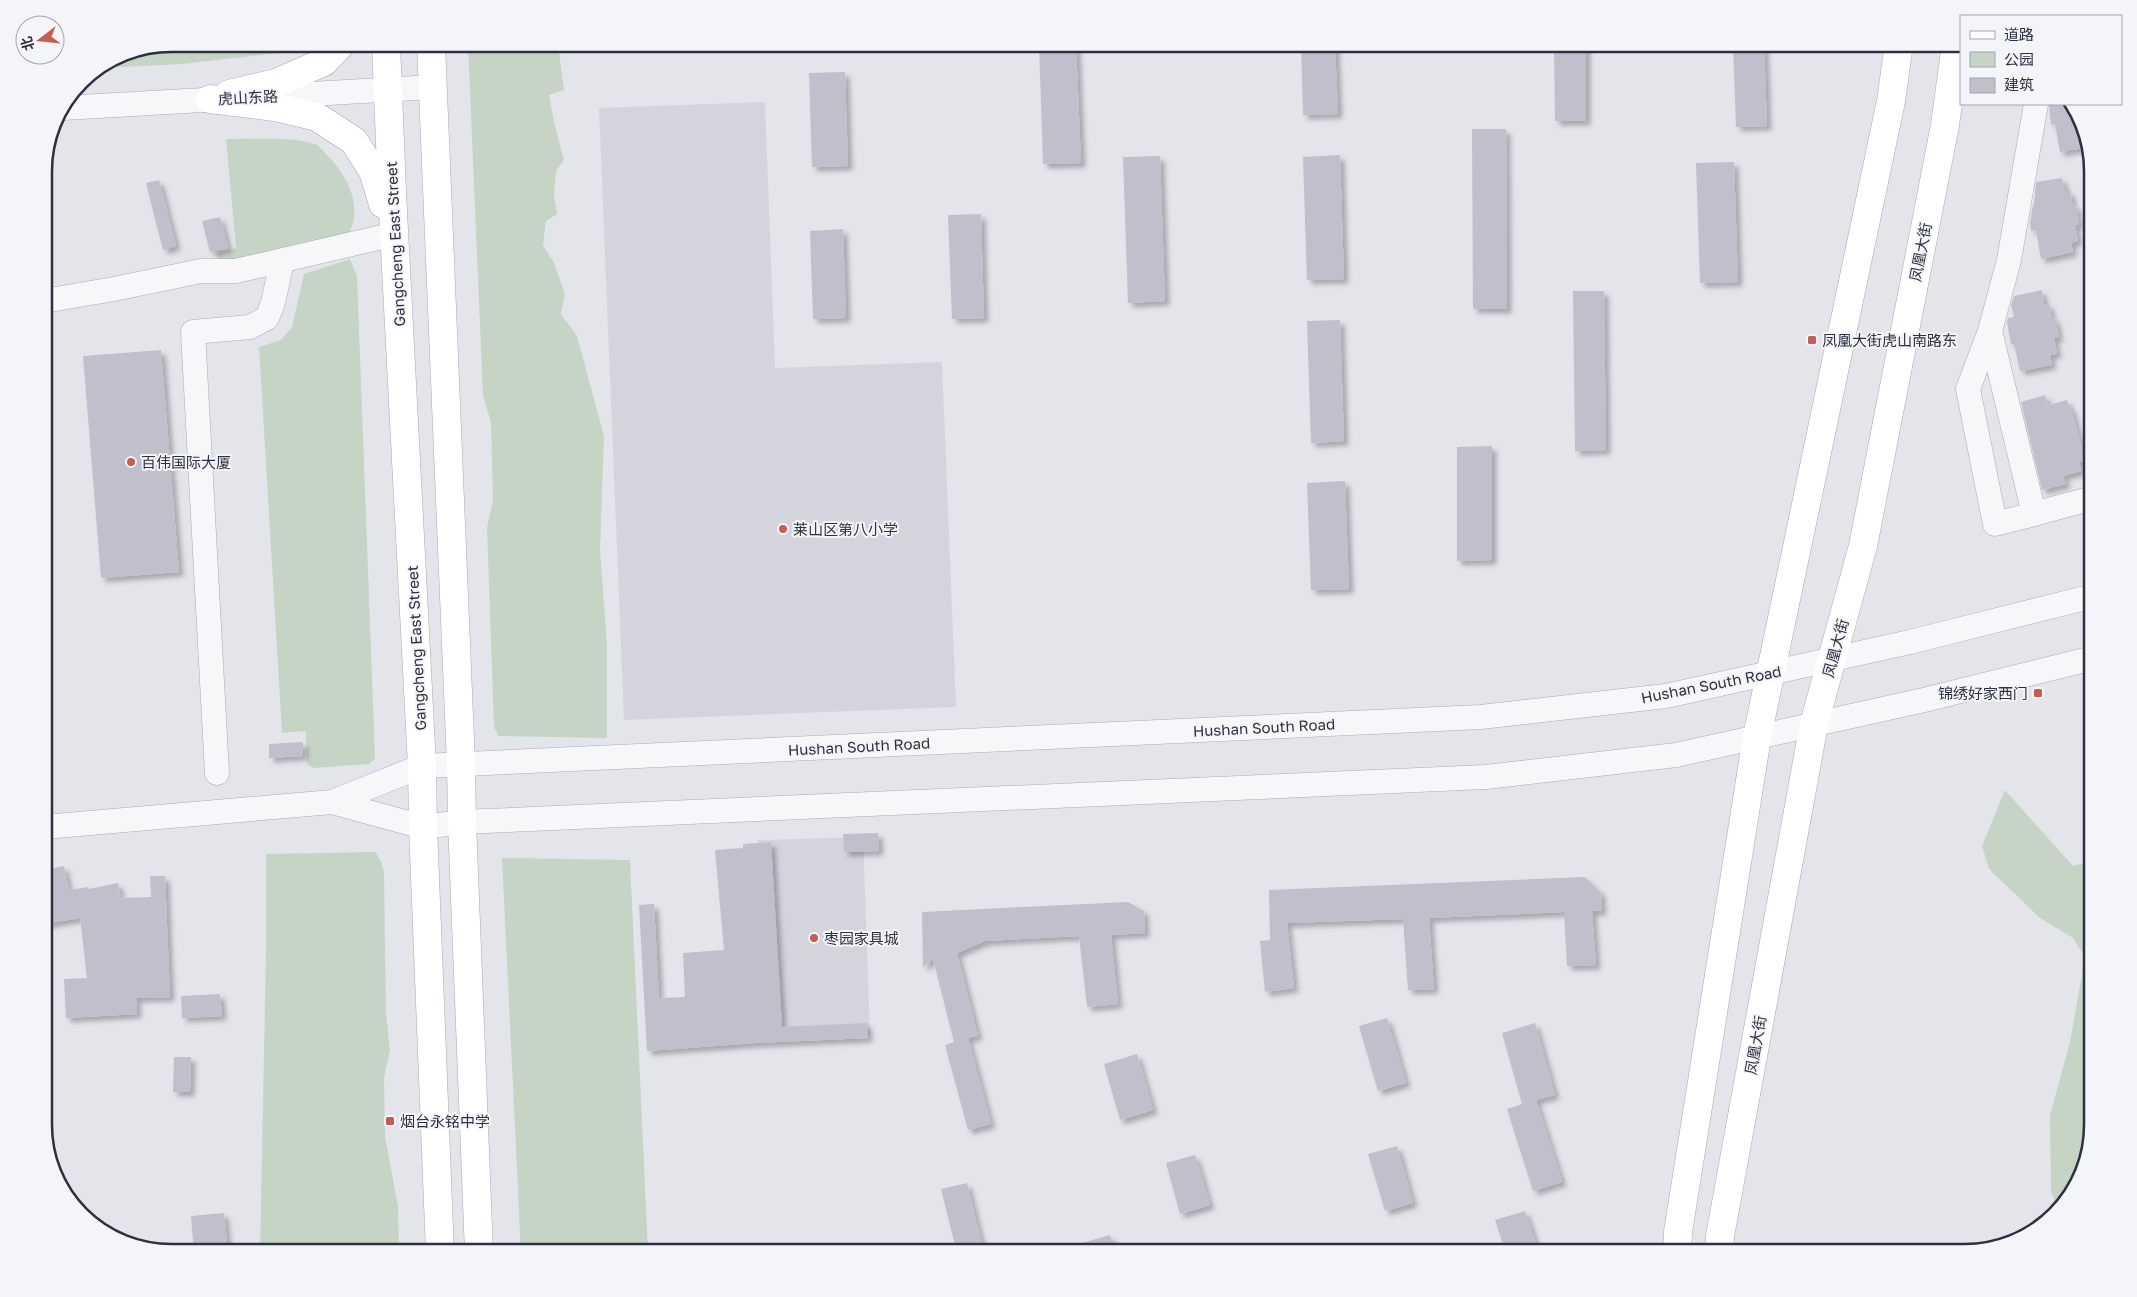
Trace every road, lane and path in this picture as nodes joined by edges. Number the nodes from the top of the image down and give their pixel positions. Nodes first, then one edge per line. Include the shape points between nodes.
1 (332, 53) edge
2 (386, 53) edge
3 (431, 53) edge
4 (1898, 53) edge
5 (1955, 53) edge
6 (433, 86) junction
7 (387, 90) junction
8 (210, 99) junction
9 (2036, 105) edge
10 (71, 107) edge
11 (394, 242) junction
12 (282, 261) junction
13 (53, 299) edge
14 (1990, 331) junction
15 (2084, 500) edge
16 (2034, 514) junction
17 (2084, 598) edge
18 (1832, 659) junction
19 (2084, 660) edge
20 (1770, 672) junction
21 (1814, 724) junction
22 (1757, 737) junction
23 (461, 764) junction
24 (422, 766) junction
25 (217, 773) dead end
26 (332, 802) junction
27 (462, 822) junction
28 (53, 826) edge
29 (423, 826) junction
30 (440, 1244) edge
31 (479, 1244) edge
32 (1678, 1244) edge
33 (1720, 1244) edge

1 - 8 main road via 324,62 276,84
2 - 7 main road, Gangcheng East Street
3 - 6 main road
4 - 20 main road via 1889,111
5 - 18 main road, 凤凰大街 via 1945,125 1865,536
6 - 7 street, 虎山东路
6 - 23 main road
7 - 8 street, 虎山东路
7 - 11 main road, Gangcheng East Street
8 - 10 street, 虎山东路
8 - 11 main road via 275,107 317,117 354,141 373,171
9 - 14 street via 2009,260
11 - 12 street
11 - 24 main road, Gangcheng East Street
12 - 13 street via 236,271 201,271
12 - 25 street via 268,318 250,327 193,332
14 - 16 street
14 - 16 street via 1968,389 1995,524
15 - 16 street
17 - 18 street, Hushan South Road
18 - 20 street, Hushan South Road
18 - 21 main road, 凤凰大街
19 - 21 street
20 - 22 main road
20 - 23 street, Hushan South Road via 1666,696 1481,717
21 - 22 street
21 - 33 main road, 凤凰大街
22 - 27 street via 1676,755 1486,777
22 - 32 main road
23 - 24 street, Hushan South Road
23 - 27 main road
24 - 26 street, Hushan South Road
24 - 29 main road, Gangcheng East Street
26 - 28 street
26 - 29 street
27 - 29 street
27 - 31 main road
29 - 30 main road, Gangcheng East Street

